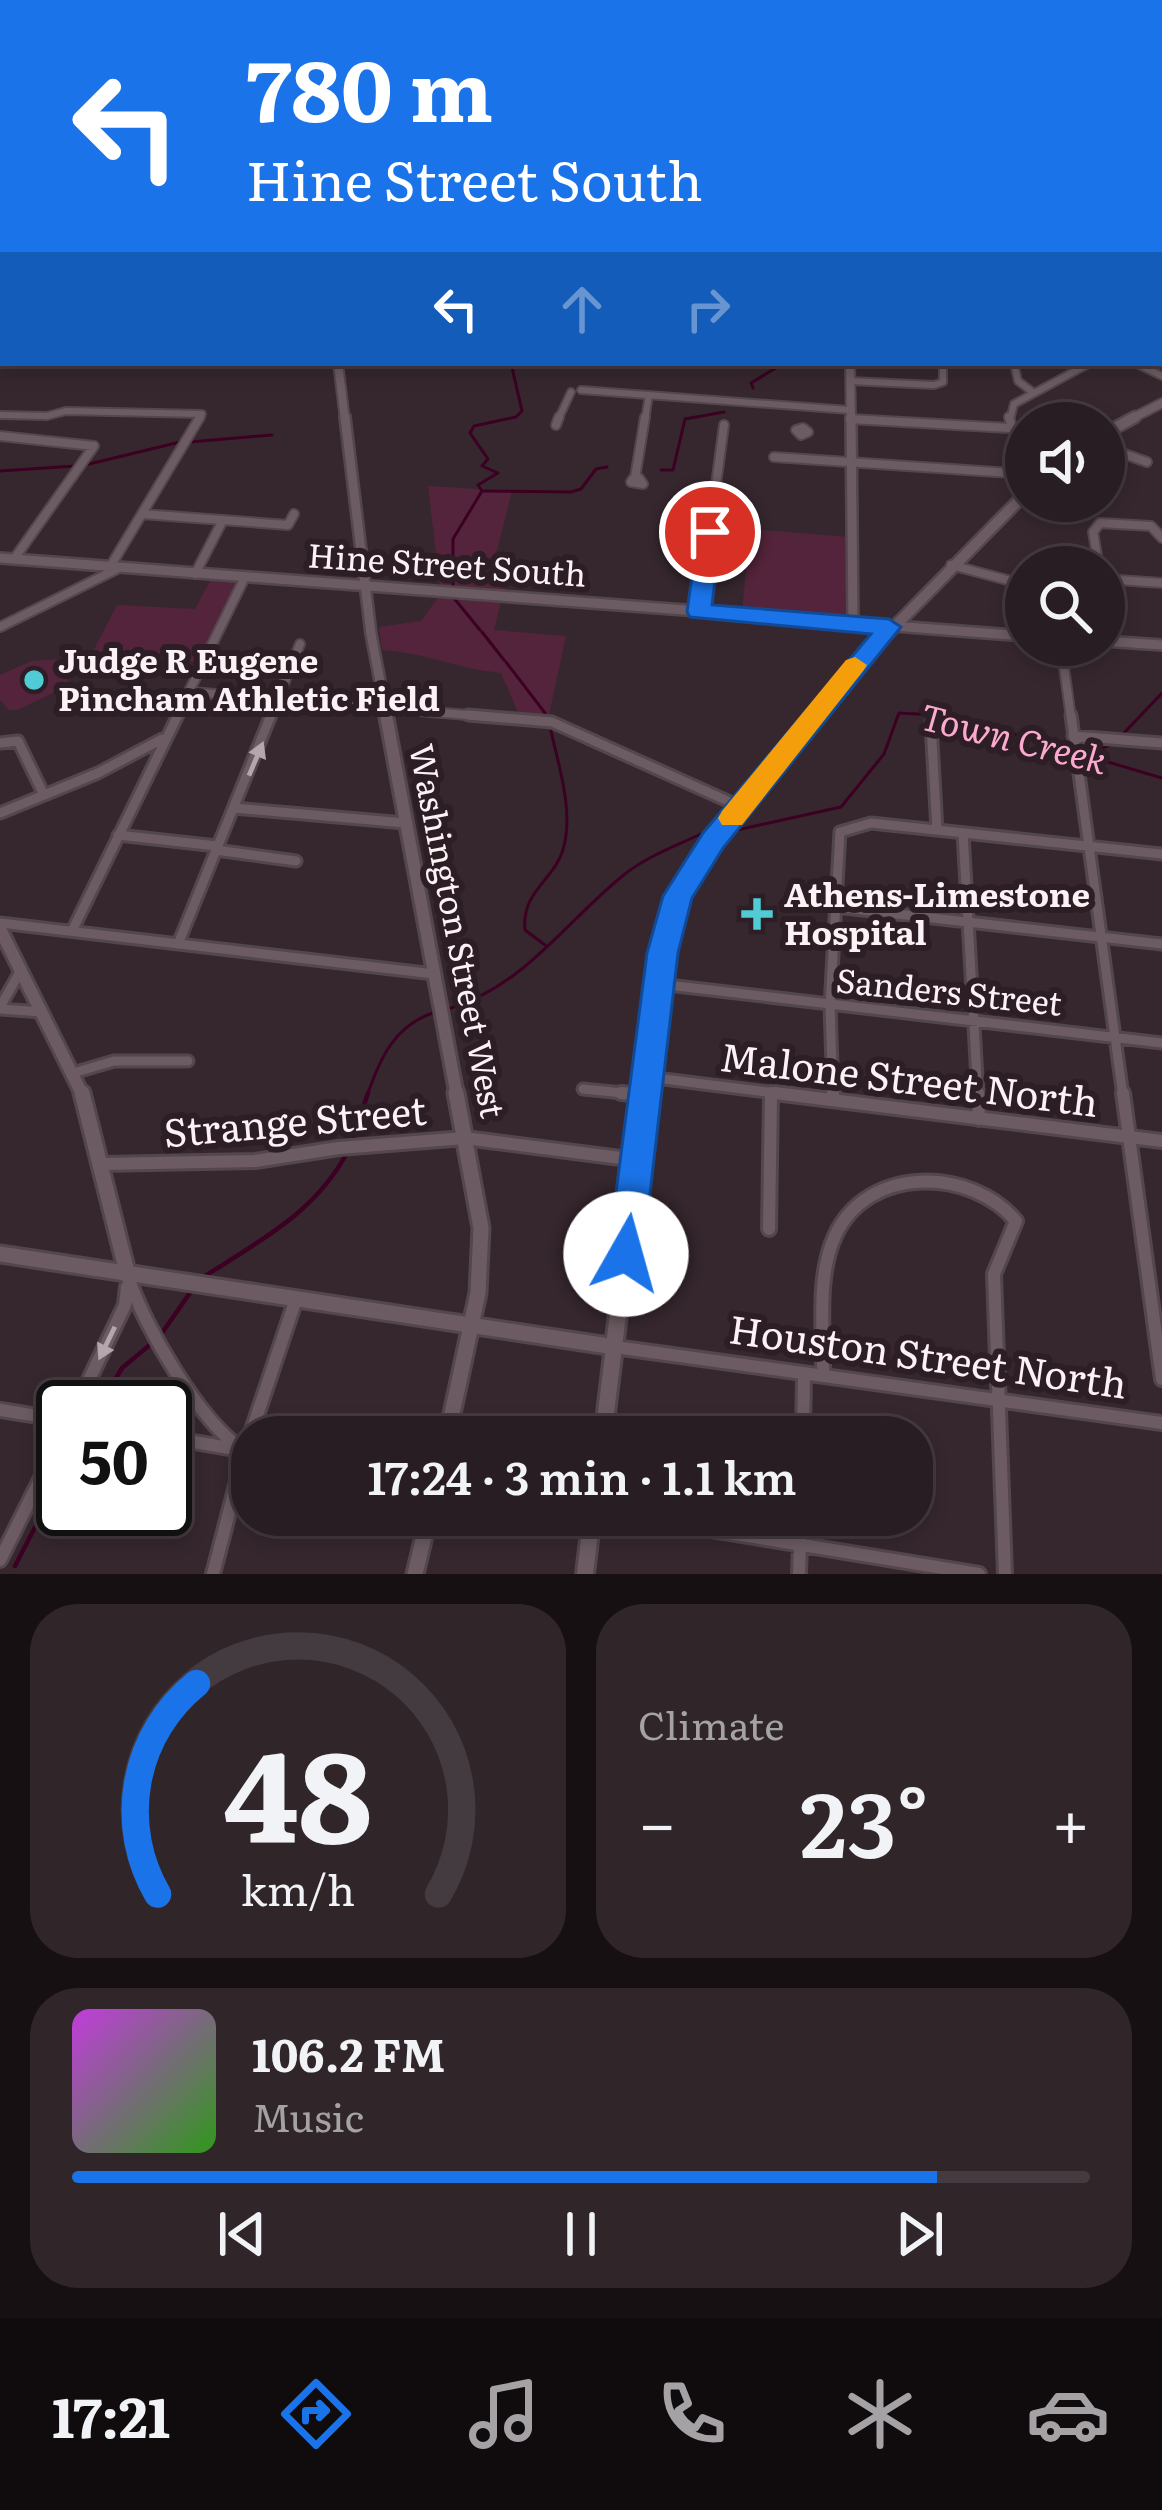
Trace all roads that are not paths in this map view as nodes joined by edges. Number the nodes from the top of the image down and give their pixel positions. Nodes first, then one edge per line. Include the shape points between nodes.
1 (338, 366) edge
2 (850, 366) edge
3 (944, 366) edge
4 (1015, 366) edge
5 (1084, 366) edge
6 (850, 381) junction
7 (1034, 393) junction
8 (649, 394) junction
9 (1020, 402) edge
10 (1162, 403) edge
11 (803, 406) junction
12 (849, 414) junction
13 (0, 415) edge
14 (46, 416) junction
15 (1125, 423) edge
16 (556, 425) dead end
17 (724, 425) dead end
18 (1005, 426) edge
19 (803, 428) dead end
20 (0, 436) edge
21 (32, 438) junction
22 (1125, 454) edge
23 (774, 457) dead end
24 (1147, 462) dead end
25 (851, 463) junction
26 (1005, 473) edge
27 (635, 478) dead end
28 (1005, 513) edge
29 (142, 514) junction
30 (294, 514) dead end
31 (223, 520) junction
32 (1162, 538) edge
33 (1095, 546) edge
34 (0, 558) edge
35 (14, 559) junction
36 (950, 565) junction
37 (115, 567) junction
38 (195, 574) junction
39 (245, 577) junction
40 (1005, 580) edge
41 (1125, 580) edge
42 (1162, 583) edge
43 (365, 586) junction
44 (699, 612) junction
45 (853, 624) junction
46 (0, 627) edge
47 (889, 627) junction
48 (1005, 635) edge
49 (1125, 642) edge
50 (300, 644) dead end
51 (1162, 645) edge
52 (1064, 666) edge
53 (191, 692) junction
54 (280, 699) junction
55 (385, 708) junction
56 (932, 723) dead end
57 (162, 739) junction
58 (1074, 741) junction
59 (0, 743) edge
60 (1162, 743) edge
61 (44, 794) junction
62 (234, 808) junction
63 (0, 813) edge
64 (736, 813) junction
65 (405, 823) junction
66 (938, 830) junction
67 (963, 833) junction
68 (118, 835) junction
69 (1089, 846) junction
70 (216, 848) junction
71 (1162, 854) edge
72 (296, 861) dead end
73 (836, 908) junction
74 (968, 922) junction
75 (0, 926) edge
76 (72, 931) junction
77 (1101, 937) junction
78 (178, 944) junction
79 (1162, 944) edge
80 (21, 970) junction
81 (434, 974) junction
82 (659, 984) junction
83 (830, 1006) junction
84 (0, 1008) edge
85 (43, 1012) junction
86 (973, 1021) junction
87 (1115, 1038) junction
88 (1162, 1043) edge
89 (188, 1061) dead end
90 (73, 1073) junction
91 (648, 1077) junction
92 (583, 1089) dead end
93 (771, 1093) junction
94 (644, 1095) junction
95 (833, 1100) junction
96 (979, 1118) junction
97 (1129, 1137) junction
98 (465, 1138) junction
99 (1162, 1142) edge
100 (636, 1160) junction
101 (102, 1164) junction
102 (770, 1229) dead end
103 (0, 1254) edge
104 (1147, 1266) junction
105 (1162, 1268) edge
106 (128, 1276) junction
107 (296, 1299) junction
108 (471, 1327) junction
109 (615, 1347) junction
110 (804, 1374) junction
111 (823, 1376) junction
112 (1162, 1378) edge
113 (89, 1380) edge
114 (995, 1399) junction
115 (0, 1410) edge
116 (36, 1416) edge
117 (260, 1416) edge
118 (452, 1416) edge
119 (606, 1416) edge
120 (803, 1416) edge
121 (1162, 1423) edge
122 (192, 1442) edge
123 (231, 1442) edge
124 (231, 1448) edge
125 (36, 1488) edge
126 (231, 1512) edge
127 (424, 1536) edge
128 (590, 1536) edge
129 (760, 1536) edge
130 (800, 1536) edge
131 (800, 1542) junction
132 (0, 1560) edge
133 (213, 1574) edge
134 (415, 1574) edge
135 (585, 1574) edge
136 (800, 1574) edge
137 (979, 1574) edge
138 (1005, 1574) edge

1 - 43 street, Washington Street West
2 - 6 street
3 - 6 street via 943,382 934,385
4 - 7 street via 1018,381
5 - 7 street
6 - 12 street
7 - 9 street
8 - 11 street
8 - 16 street via 576,391
8 - 27 street
10 - 15 main road
11 - 12 street
11 - 19 street
12 - 18 street
12 - 25 street
13 - 14 street
14 - 21 street
14 - 29 street via 202,414
17 - 44 street
20 - 21 street
21 - 35 street via 91,443 94,450
22 - 24 street
23 - 25 street
25 - 26 street
25 - 45 street
28 - 36 main road
29 - 31 street
29 - 37 street
30 - 31 street via 288,525
31 - 38 street
32 - 33 street via 1151,526 1100,523
34 - 35 street, Hine Street South
35 - 37 street, Hine Street South
36 - 40 street
36 - 47 main road
37 - 38 street, Hine Street South
37 - 46 street
38 - 39 street, Hine Street South
39 - 43 street, Hine Street South
39 - 53 street
41 - 42 street
43 - 44 street, Hine Street South
43 - 55 street, Washington Street West
44 - 45 street, Hine Street South
45 - 47 street, Hine Street South
47 - 48 street, Hine Street South
47 - 64 main road
49 - 51 street
50 - 54 street
52 - 58 street
53 - 54 street
53 - 57 street
54 - 55 street
62 -> 54 street
55 - 64 street via 552,722
55 - 65 street, Washington Street West
56 - 66 street
57 - 61 street
57 - 68 street
58 - 60 street
58 - 69 street
59 - 61 street via 18,741
61 - 63 street
62 - 65 street
62 - 70 street
64 - 82 main road via 673,909
65 - 81 street, Washington Street West
66 - 67 street
66 - 73 street via 845,828
67 - 69 street
67 - 74 street
68 - 70 street
68 - 76 street
69 - 71 street
69 - 77 street
70 - 72 street
70 - 78 street
73 - 74 street
73 - 83 street
74 - 77 street
74 - 86 street
75 - 76 street
75 - 80 street
76 - 78 street
77 - 79 street
77 - 87 street
78 - 81 street
80 - 84 street
80 - 85 street
81 - 98 street, Washington Street West
82 - 83 street, Sanders Street
82 - 91 main road
83 - 86 street, Sanders Street
83 - 95 street
84 - 85 street
85 - 90 street
86 - 87 street, Sanders Street
86 - 96 street
87 - 88 street, Sanders Street
87 - 97 street
89 - 90 street via 114,1061
90 - 101 street
91 - 93 street, Malone Street North
91 - 94 main road
92 - 94 street
93 - 95 street, Malone Street North
93 - 102 street
94 - 100 main road
95 - 96 street, Malone Street North
96 - 97 street, Malone Street North
97 - 99 street, Malone Street North
97 - 104 street
98 - 100 street, Strange Street
98 - 101 street, Strange Street via 255,1161
98 - 108 street, Washington Street West via 483,1249
100 - 109 main road
101 - 106 street
103 - 106 street
104 - 105 street
104 - 112 street
106 - 107 street
106 -> 113 street via 125,1305
106 - 123 street via 148,1328
107 - 108 street
107 - 117 street
108 - 109 street
108 - 118 street, Washington Street West
109 - 110 street, Houston Street North
109 - 119 main road
110 - 111 street, Houston Street North
110 - 120 street
111 - 114 street, Houston Street North
111 - 114 street via 831,1256 846,1218 887,1190 950,1181 984,1188 1005,1201 1016,1221 994,1274
114 - 121 street, Houston Street North
114 - 138 street
115 - 116 street
122 - 124 street
125 - 132 street
126 - 133 street
127 - 134 street
128 - 135 main road
129 - 131 street
130 - 131 street
131 - 136 street
131 - 137 street

